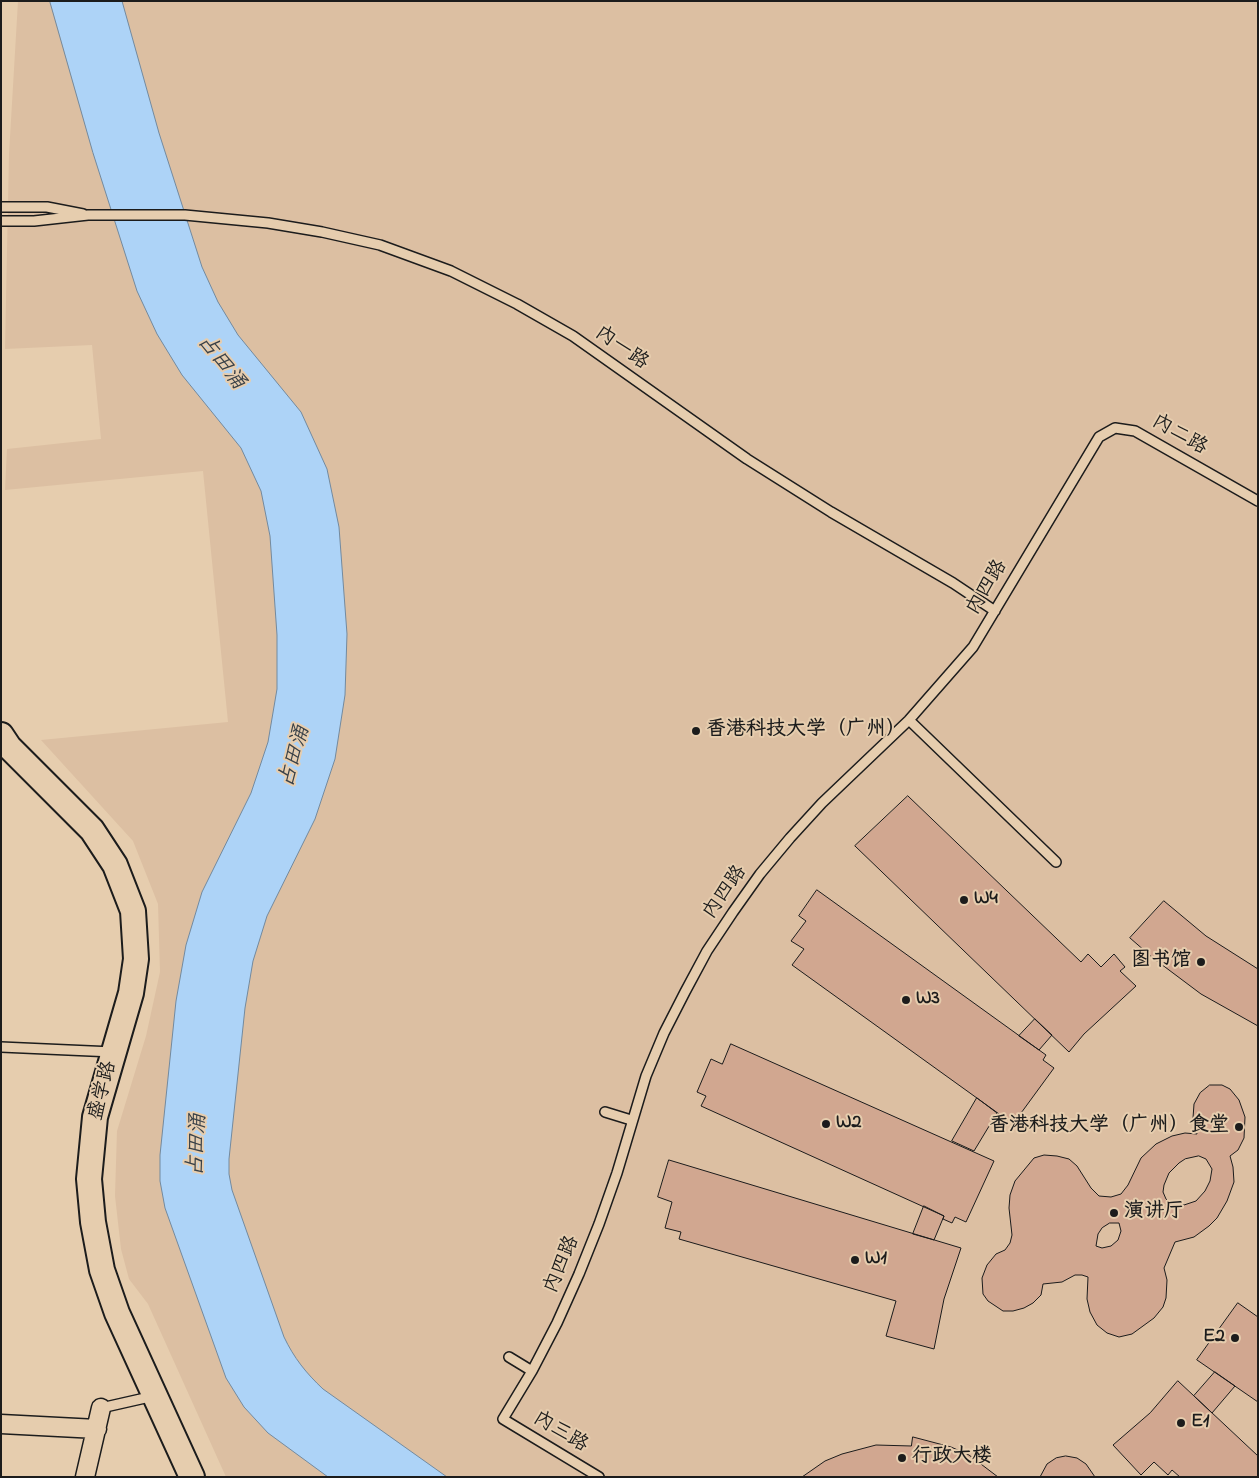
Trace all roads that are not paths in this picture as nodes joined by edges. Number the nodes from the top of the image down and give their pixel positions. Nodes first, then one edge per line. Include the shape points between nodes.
1 (1, 207) edge
2 (88, 215) junction
3 (1, 221) edge
4 (1088, 456) joint
5 (1258, 501) edge
6 (995, 611) junction
7 (909, 720) junction
8 (1, 735) edge
9 (1056, 862) dead end
10 (1, 1047) edge
11 (114, 1052) junction
12 (605, 1112) dead end
13 (631, 1120) junction
14 (509, 1357) dead end
15 (532, 1371) junction
16 (155, 1396) junction
17 (101, 1408) joint
18 (503, 1419) joint
19 (1, 1424) edge
20 (97, 1429) junction
21 (85, 1477) edge
22 (192, 1477) edge
23 (600, 1477) edge

1 - 2 lane via 47,206
2 - 3 lane
2 - 6 lane, 内一路 via 185,215 268,223 380,245 451,271 573,336 747,459
4 - 5 lane, 内二路 via 1099,437 1106,432 1114,428 1135,431
4 - 6 lane, 内四路
6 - 7 lane, 内四路 via 973,647
7 - 9 lane
7 - 13 lane, 内四路 via 822,803 766,866 733,912 703,959 664,1033
8 - 11 street, 盛学路 via 9,747 92,830 116,865 133,911 135,968
10 - 11 lane
11 - 16 street, 盛学路 via 95,1117 90,1179 93,1222 102,1270 117,1313
12 - 13 lane
13 - 15 lane, 内四路 via 611,1190 580,1274
14 - 15 lane
15 - 18 lane, 内四路
16 - 17 lane
16 - 22 street, 盛学路
17 - 20 street
18 - 23 lane, 内三路
19 - 20 street
20 - 21 street

